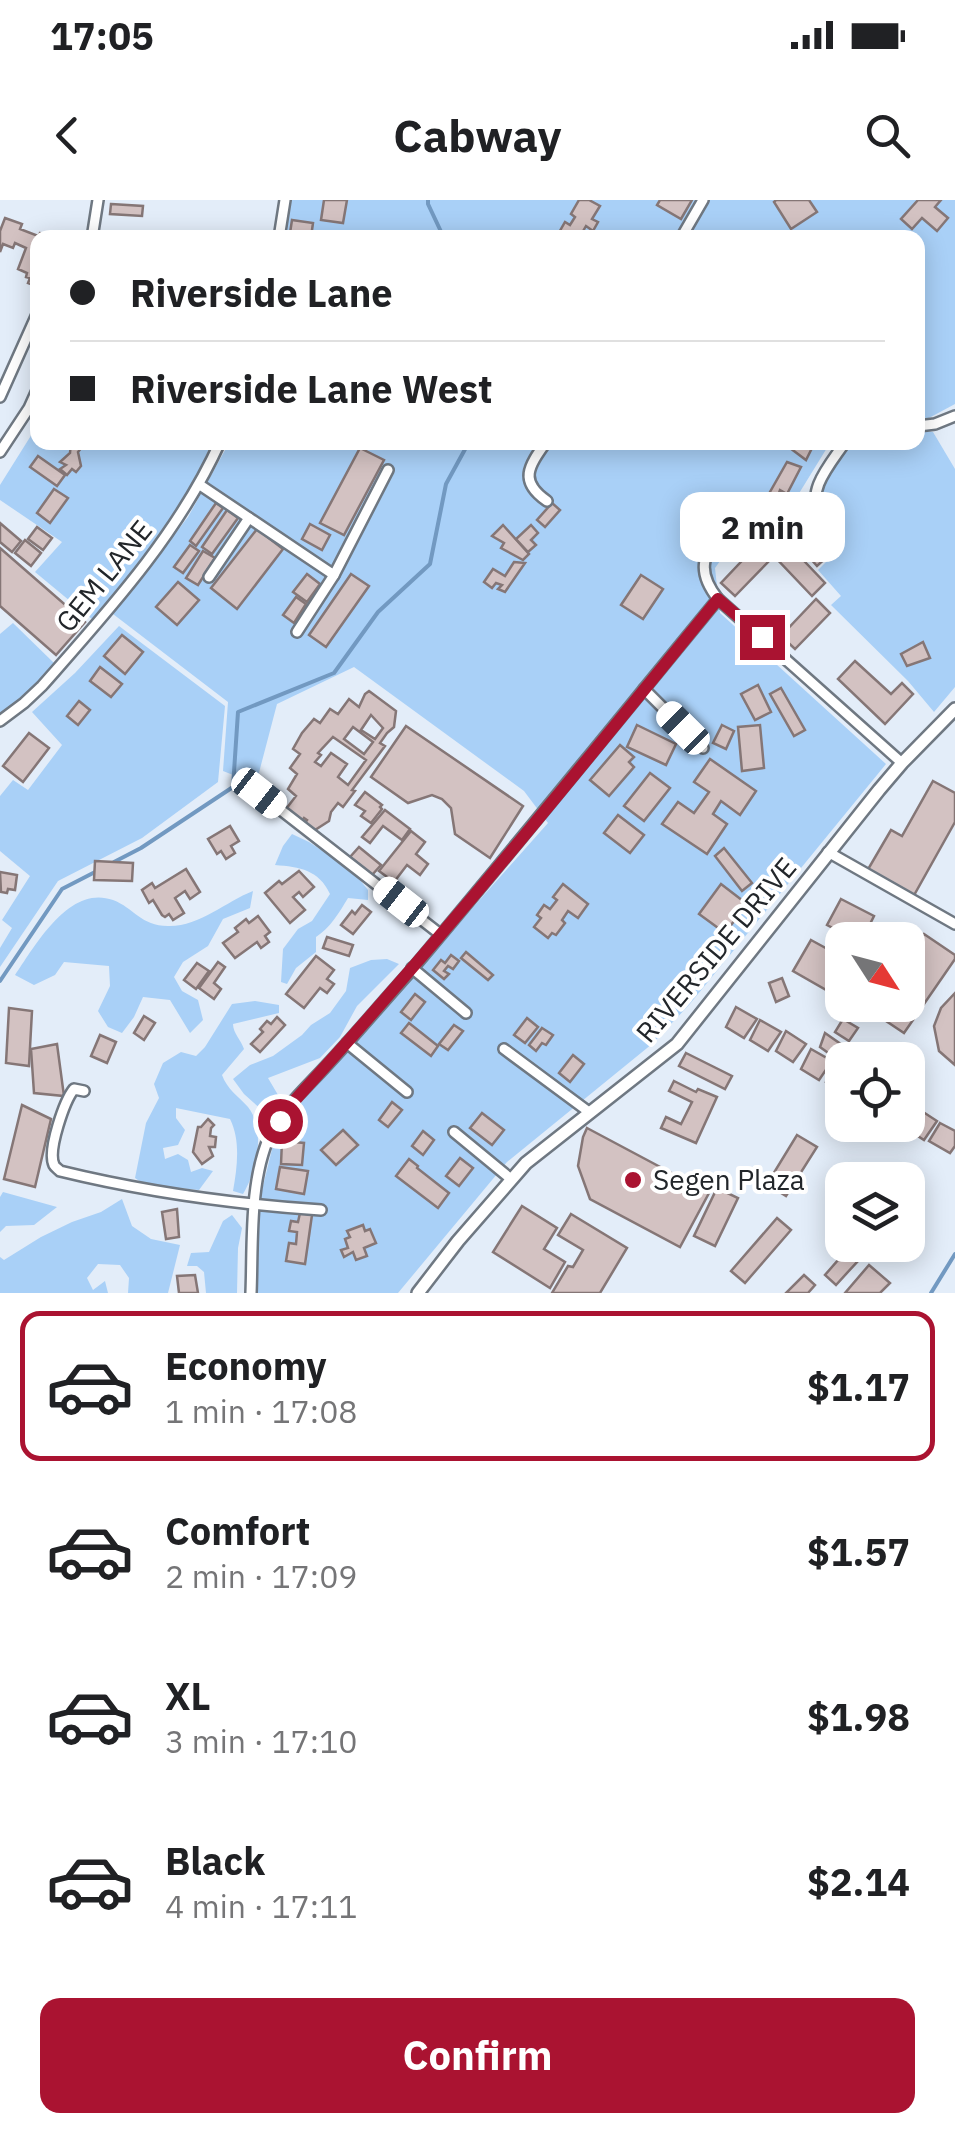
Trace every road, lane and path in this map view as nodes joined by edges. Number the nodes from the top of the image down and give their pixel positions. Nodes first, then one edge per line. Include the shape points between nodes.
1 (98, 200) edge
2 (284, 200) edge
3 (703, 200) edge
4 (93, 230) edge
5 (280, 230) edge
6 (686, 230) edge
7 (30, 330) edge
8 (0, 397) edge
9 (30, 406) edge
10 (955, 416) edge
11 (925, 425) edge
12 (4, 438) edge
13 (216, 450) edge
14 (541, 450) edge
15 (839, 450) edge
16 (0, 452) edge
17 (388, 470) dead end
18 (200, 485) junction
19 (547, 501) dead end
20 (822, 513) dead end
21 (249, 518) junction
22 (726, 523) dead end
23 (334, 575) junction
24 (209, 576) dead end
25 (718, 599) junction
26 (297, 632) dead end
27 (644, 689) junction
28 (955, 709) edge
29 (0, 720) edge
30 (703, 748) dead end
31 (902, 763) junction
32 (259, 793) dead end
33 (828, 852) junction
34 (955, 924) edge
35 (440, 934) junction
36 (412, 968) junction
37 (466, 1013) dead end
38 (347, 1043) junction
39 (504, 1048) dead end
40 (84, 1091) dead end
41 (407, 1092) dead end
42 (589, 1112) junction
43 (454, 1132) dead end
44 (511, 1179) junction
45 (255, 1206) junction
46 (321, 1210) dead end
47 (251, 1293) edge
48 (418, 1293) edge

1 - 4 street
2 - 5 street
3 - 6 street
7 - 8 street
9 - 12 street
10 - 11 street
12 - 16 street
13 - 18 street, GEM LANE
14 - 19 street via 527,477
15 - 20 street via 818,486
17 - 23 street
18 - 21 street
18 - 29 street, GEM LANE via 149,560 60,666
21 - 23 street
21 - 24 street
22 - 25 street via 703,572
23 - 26 street
25 - 27 street
25 - 31 street
27 - 30 street
27 - 35 street
28 - 31 street, RIVERSIDE DRIVE
31 - 33 street, RIVERSIDE DRIVE
32 - 35 street
33 - 34 street
33 - 42 street, RIVERSIDE DRIVE via 677,1044
35 - 36 street
36 - 37 street
36 - 38 street
38 - 41 street
38 - 45 street via 272,1132
39 - 42 street
40 - 45 street via 69,1093 58,1127 53,1160 60,1171
42 - 44 street, RIVERSIDE DRIVE
43 - 44 street
44 - 48 street, RIVERSIDE DRIVE
45 - 46 street
45 - 47 street

